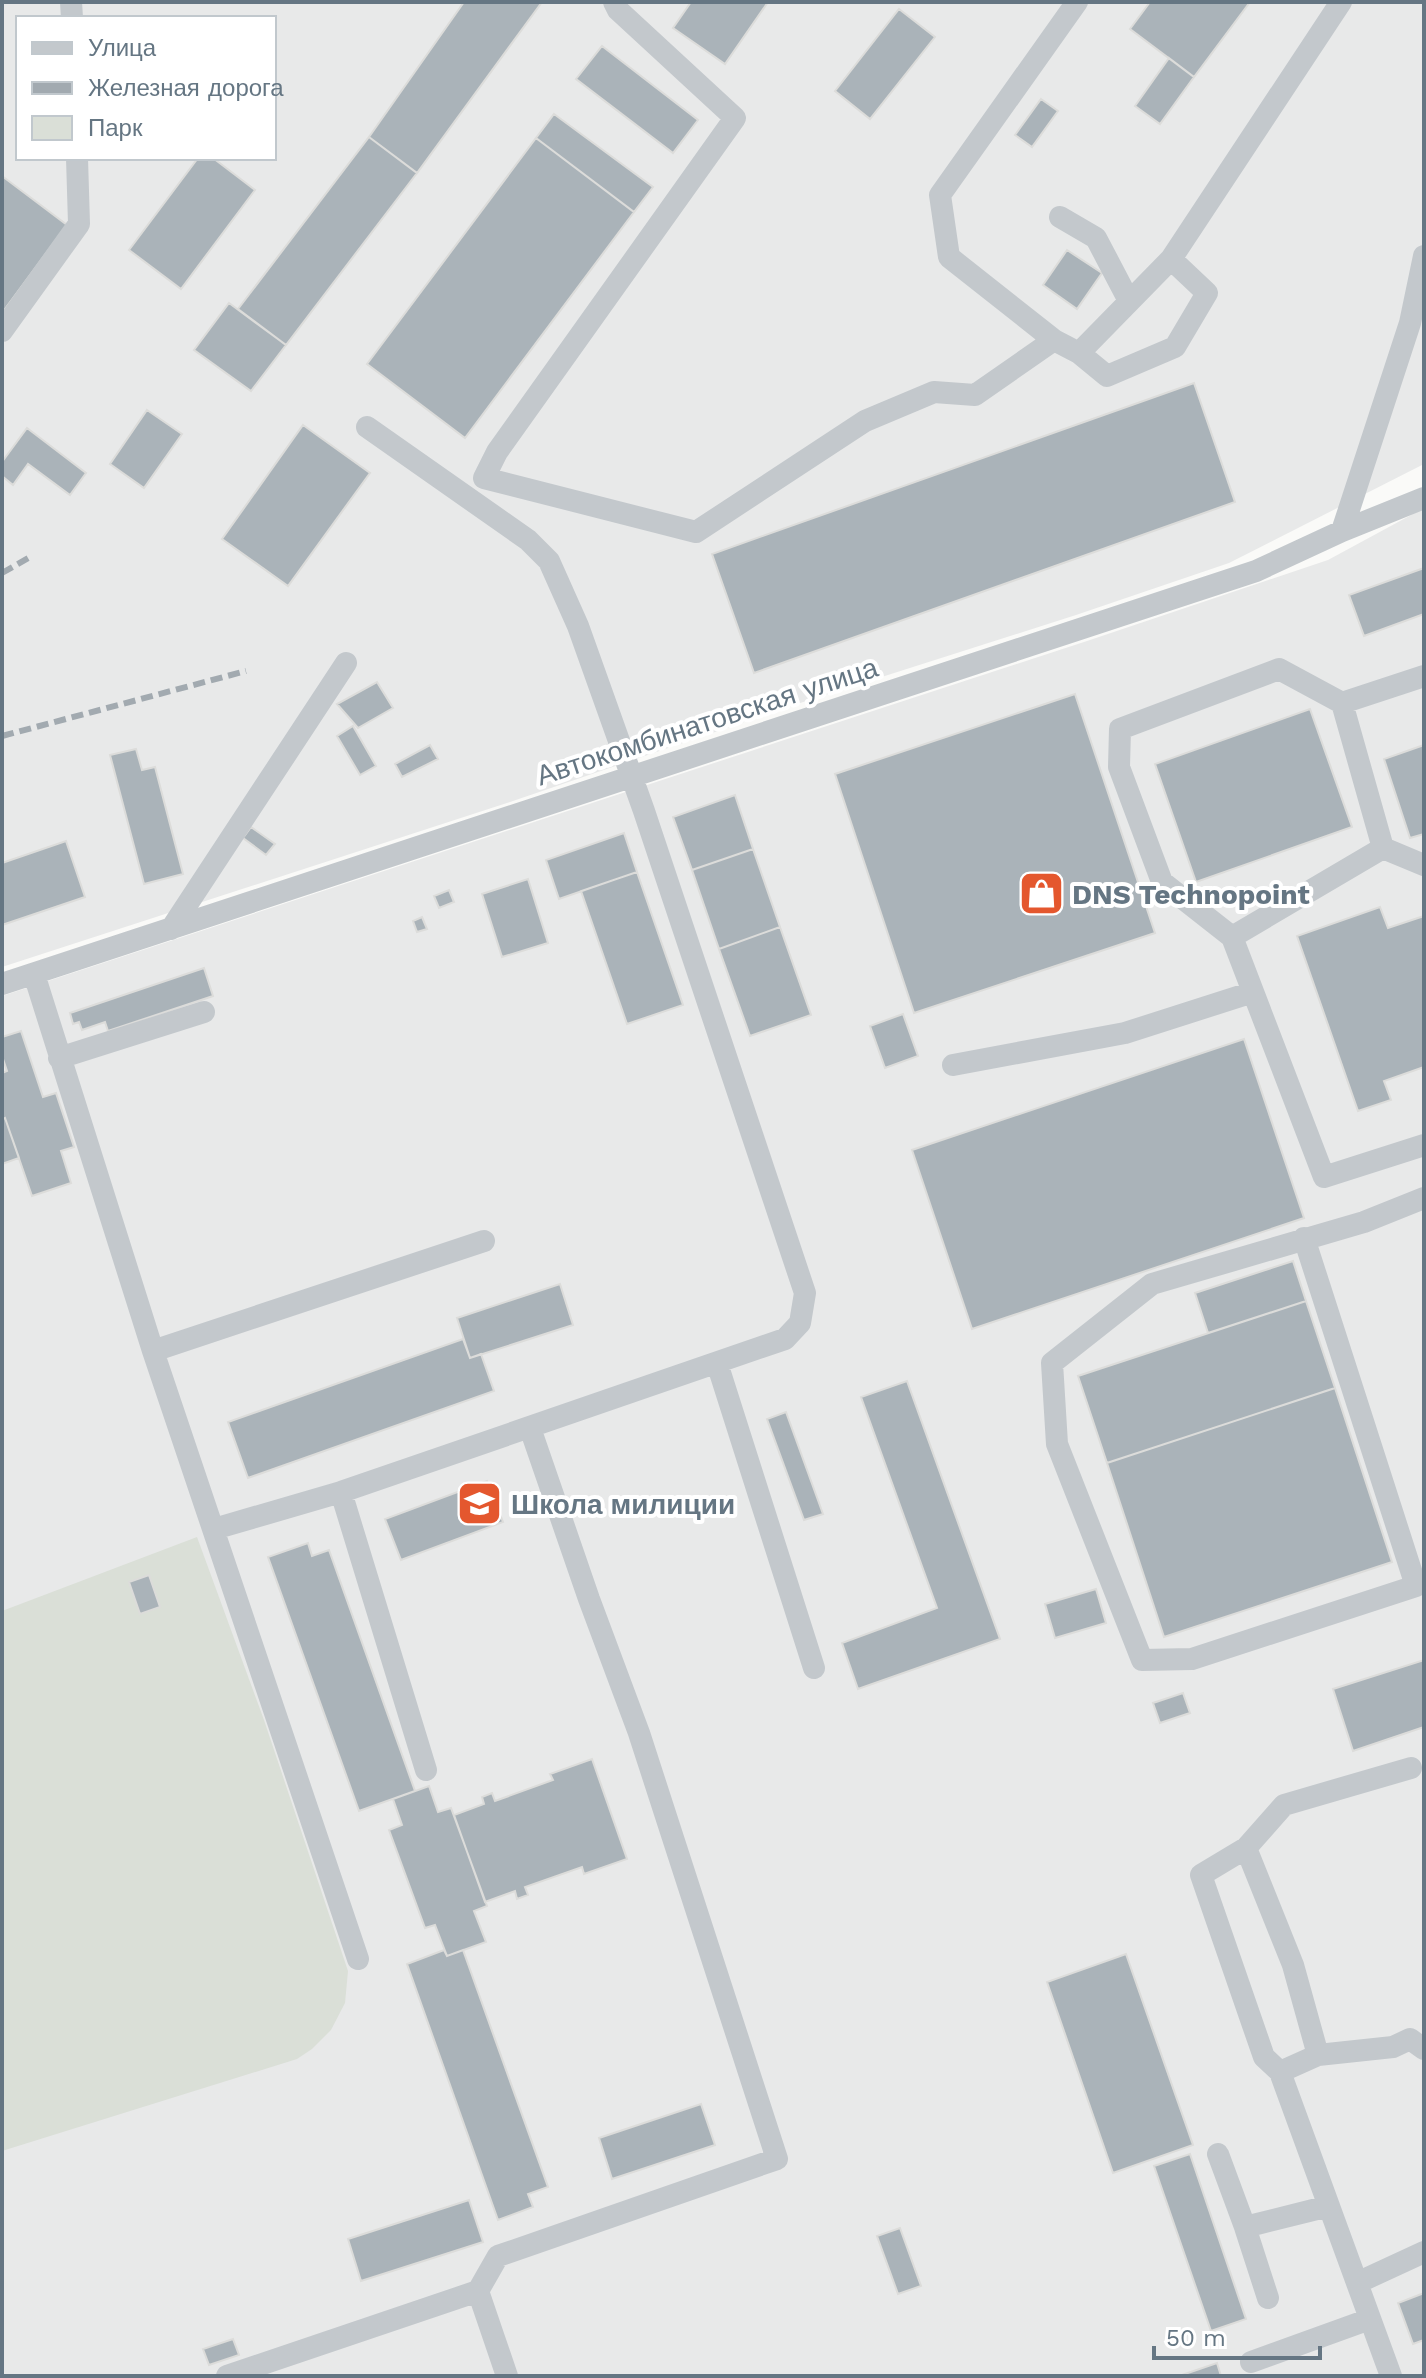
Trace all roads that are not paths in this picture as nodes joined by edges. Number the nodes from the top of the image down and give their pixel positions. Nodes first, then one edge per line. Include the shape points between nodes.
1 (614, 2) edge
2 (1077, 2) edge
3 (1341, 2) edge
4 (77, 160) edge
5 (1060, 217) dead end
6 (1424, 256) edge
7 (1171, 259) junction
8 (1129, 301) junction
9 (2, 331) edge
10 (1054, 340) junction
11 (1079, 353) junction
12 (367, 427) dead end
13 (484, 478) junction
14 (1424, 498) edge
15 (470, 499) junction
16 (1342, 531) junction
17 (346, 663) dead end
18 (1424, 676) edge
19 (1342, 703) junction
20 (631, 776) junction
21 (1383, 848) junction
22 (1424, 865) edge
23 (171, 929) junction
24 (1232, 937) junction
25 (34, 974) junction
26 (2, 984) edge
27 (1253, 992) junction
28 (204, 1012) dead end
29 (59, 1058) junction
30 (953, 1065) dead end
31 (1424, 1145) edge
32 (1424, 1198) edge
33 (1304, 1238) junction
34 (484, 1241) dead end
35 (153, 1351) junction
36 (717, 1363) junction
37 (530, 1428) junction
38 (341, 1492) junction
39 (214, 1529) junction
40 (1420, 1591) edge
41 (814, 1668) dead end
42 (1411, 1768) dead end
43 (426, 1770) dead end
44 (1246, 1848) junction
45 (358, 1959) dead end
46 (1424, 2049) edge
47 (1318, 2055) junction
48 (1280, 2072) junction
49 (1218, 2154) dead end
50 (1329, 2206) junction
51 (1245, 2227) junction
52 (1424, 2252) edge
53 (1357, 2283) junction
54 (478, 2291) junction
55 (1268, 2298) dead end
56 (1370, 2319) junction
57 (1251, 2362) dead end
58 (227, 2376) edge
59 (505, 2376) edge
60 (1391, 2376) edge

1 - 13 street via 735,118 497,452
2 - 10 street via 940,195 949,257
3 - 7 street
4 - 9 street via 79,224
5 - 8 street via 1096,238
6 - 16 street via 1410,323
7 - 8 street
7 - 11 street via 1207,293 1175,347 1107,376
8 - 11 street
10 - 11 street
10 - 13 street via 975,395 934,392 865,421 696,532
12 - 15 street
13 - 15 street
14 - 16 street, Автокомбинатовская улица
15 - 20 street via 549,561
16 - 20 street, Автокомбинатовская улица via 1256,571
17 - 23 street
18 - 19 street
19 - 21 street
19 - 24 street via 1279,669 1120,729 1119,767 1162,882
20 - 23 street, Автокомбинатовская улица
20 - 36 street via 805,1293 800,1323 785,1339
21 - 22 street
21 - 24 street
23 - 25 street, Автокомбинатовская улица
24 - 27 street
25 - 26 street, Автокомбинатовская улица
25 - 29 street
27 - 30 street via 1125,1033
27 - 31 street via 1324,1177
28 - 29 street
29 - 35 street
32 - 33 street
33 - 40 street
33 - 40 street via 1152,1284 1052,1363 1057,1444 1142,1660 1192,1659
34 - 35 street
35 - 39 street
36 - 37 street
36 - 41 street
37 - 38 street
37 - 54 street via 639,1733 777,2159 498,2256
38 - 39 street
38 - 43 street
39 - 45 street
42 - 44 street via 1284,1805
44 - 47 street via 1293,1965
44 - 48 street via 1201,1875 1264,2057
46 - 47 street via 1410,2039 1393,2047
47 - 48 street
48 - 50 street
49 - 51 street
50 - 51 street
50 - 53 street
51 - 55 street
52 - 53 street
53 - 56 street
54 - 58 street
54 - 59 street
56 - 57 street
56 - 60 street

